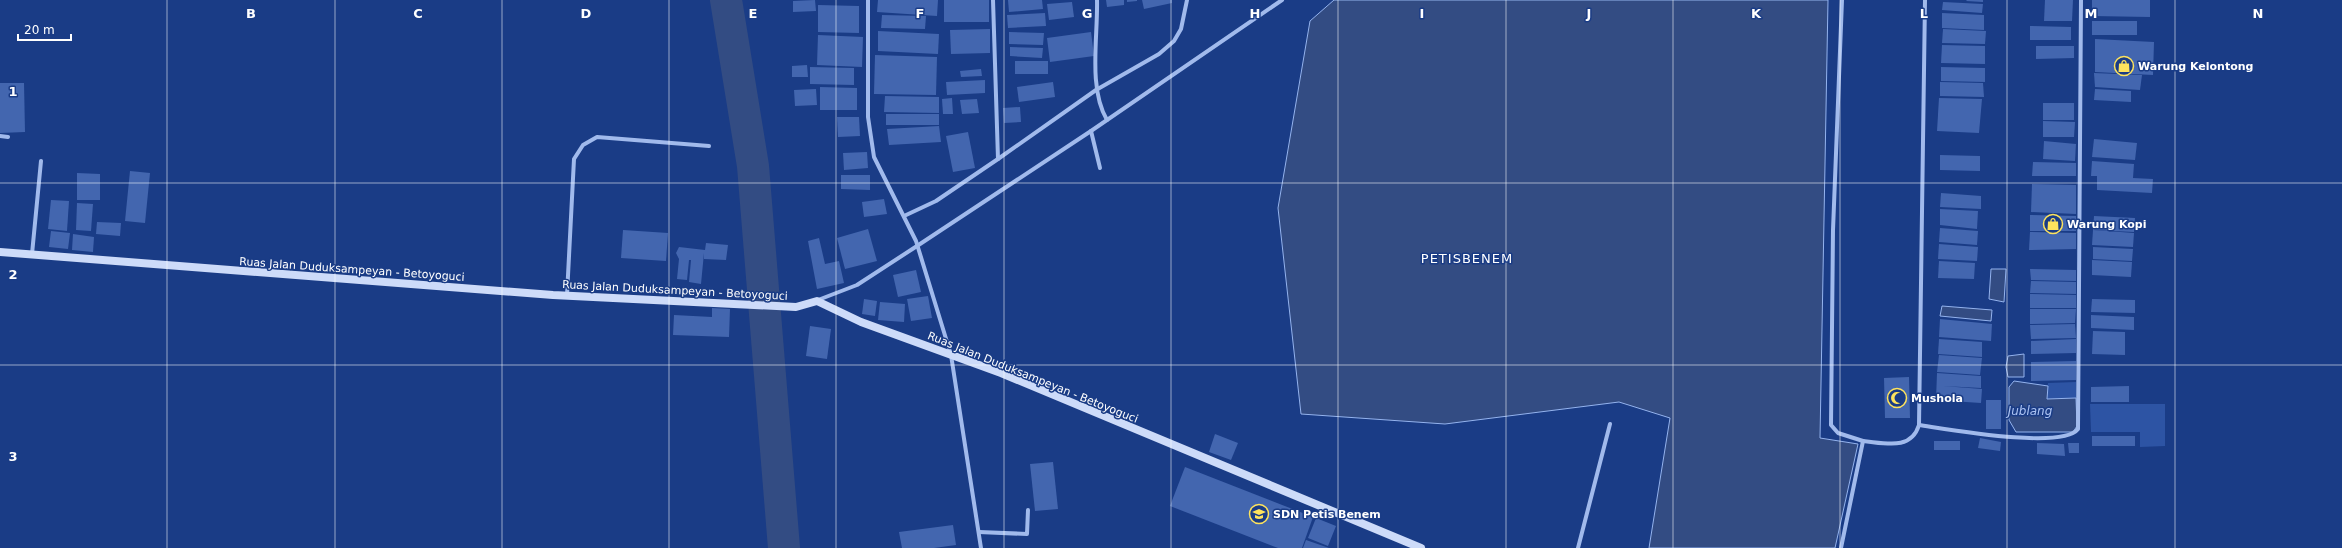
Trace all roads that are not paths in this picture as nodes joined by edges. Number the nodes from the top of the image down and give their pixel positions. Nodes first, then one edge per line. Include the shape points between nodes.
1 (868, 0) edge
2 (993, 0) edge
3 (1097, 0) edge
4 (1187, 0) edge
5 (1282, 0) edge
6 (1842, 0) edge
7 (1925, 0) edge
8 (2081, 0) edge
9 (1096, 90) junction
10 (1107, 120) junction
11 (1091, 131) junction
12 (0, 136) edge
13 (8, 137) dead end
14 (709, 146) dead end
15 (998, 159) junction
16 (40, 161) dead end
17 (1100, 168) dead end
18 (904, 216) junction
19 (918, 246) junction
20 (0, 252) edge
21 (32, 254) junction
22 (567, 295) junction
23 (817, 301) junction
24 (951, 354) junction
25 (1610, 424) dead end
26 (1920, 425) junction
27 (1863, 441) junction
28 (1028, 510) dead end
29 (979, 532) junction
30 (981, 548) edge
31 (1421, 548) edge
32 (1578, 548) edge
33 (1841, 548) edge

1 - 18 street via 868,117 874,157
2 - 15 street
3 - 9 street
4 - 9 street via 1184,20 1174,41 1159,54
5 - 10 street
6 - 27 street via 1833,230 1831,425 1838,432
7 - 26 street
8 - 26 street via 2078,429 2075,434 2066,437 2010,438
9 - 10 street via 1101,110
9 - 15 street
10 - 11 street
11 - 17 street
11 - 19 street
12 - 13 street
14 - 22 street via 596,137 583,145 574,158
15 - 18 street via 936,201
16 - 21 street
18 - 19 street
19 - 23 street via 857,285
19 - 24 street
20 - 21 main road, Ruas Jalan Duduksampeyan - Betoyoguci
21 - 22 main road, Ruas Jalan Duduksampeyan - Betoyoguci
22 - 23 main road, Ruas Jalan Duduksampeyan - Betoyoguci via 796,307
23 - 24 main road, Ruas Jalan Duduksampeyan - Betoyoguci via 861,322
24 - 29 street
24 - 31 main road, Ruas Jalan Duduksampeyan - Betoyoguci
25 - 32 street
26 - 27 street via 1917,434 1910,441 1898,444
27 - 33 street
28 - 29 street via 1027,534
29 - 30 street

